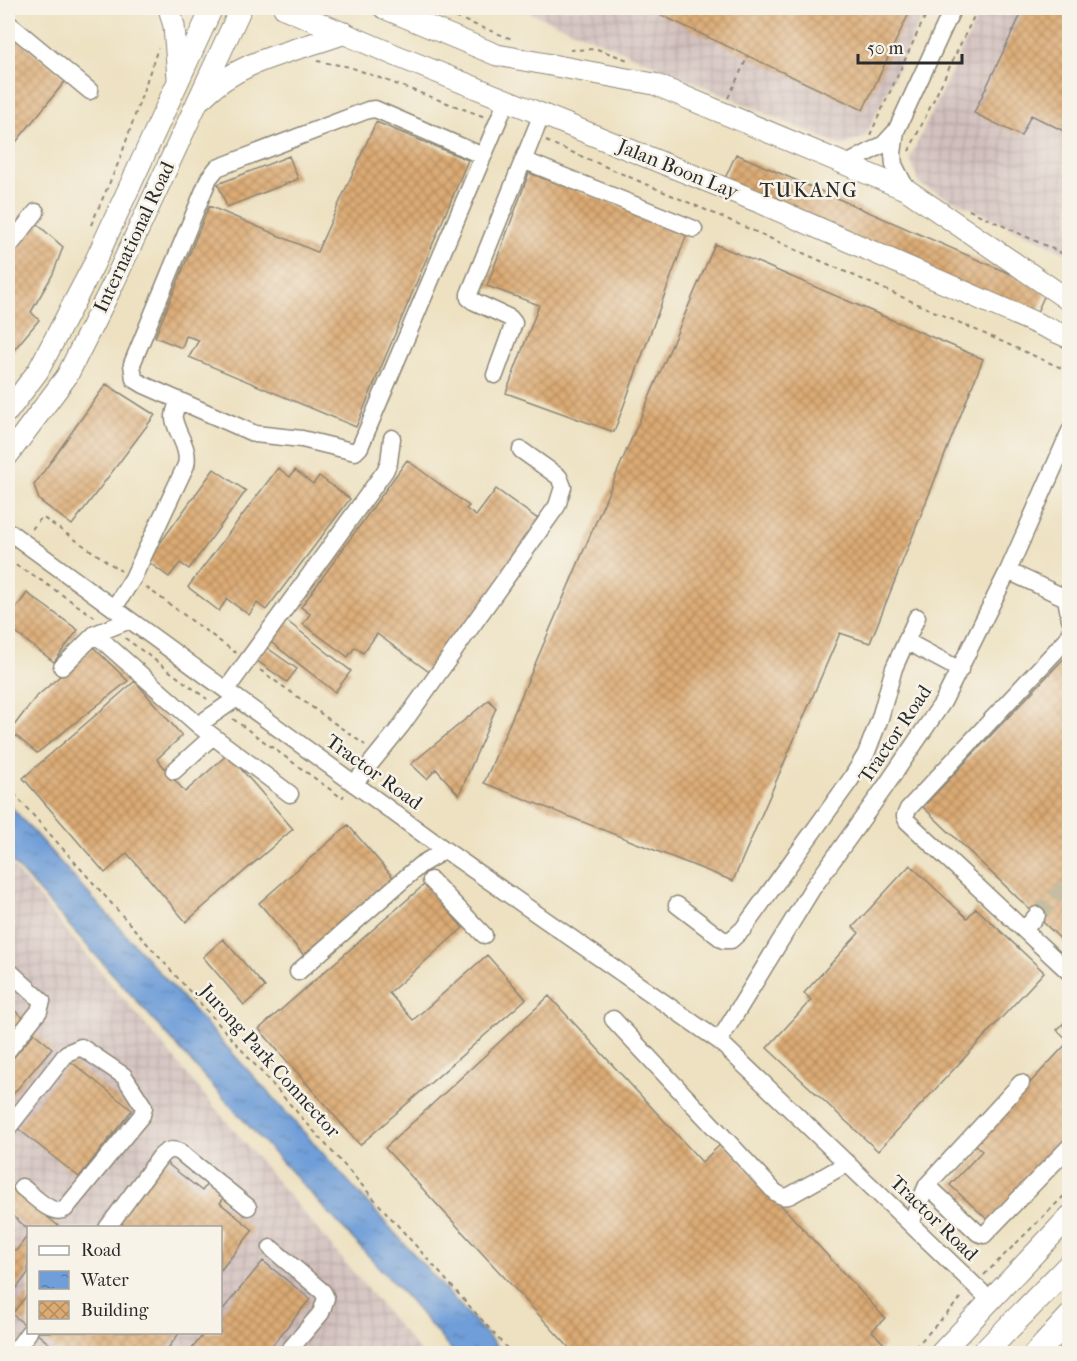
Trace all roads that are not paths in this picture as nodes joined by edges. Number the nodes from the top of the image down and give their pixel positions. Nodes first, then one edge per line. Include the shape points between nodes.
1 (169, 8) edge
2 (212, 8) edge
3 (241, 8) edge
4 (284, 8) edge
5 (384, 8) edge
6 (400, 8) edge
7 (953, 8) edge
8 (8, 23) edge
9 (423, 23) junction
10 (345, 33) junction
11 (179, 79) junction
12 (90, 91) dead end
13 (507, 100) junction
14 (196, 105) junction
15 (542, 114) junction
16 (896, 131) junction
17 (483, 156) junction
18 (524, 160) junction
19 (846, 165) junction
20 (907, 190) junction
21 (36, 212) dead end
22 (694, 228) dead end
23 (8, 248) edge
24 (1070, 301) edge
25 (1070, 338) edge
26 (495, 375) dead end
27 (179, 400) junction
28 (8, 411) edge
29 (1070, 431) edge
30 (392, 438) dead end
31 (520, 450) dead end
32 (8, 455) edge
33 (8, 531) edge
34 (1008, 571) junction
35 (1068, 600) edge
36 (114, 608) junction
37 (917, 617) dead end
38 (1070, 619) edge
39 (130, 620) junction
40 (102, 631) junction
41 (1070, 632) edge
42 (906, 641) junction
43 (62, 667) dead end
44 (960, 670) junction
45 (231, 694) junction
46 (198, 724) junction
47 (213, 736) junction
48 (174, 771) dead end
49 (354, 784) junction
50 (290, 794) dead end
51 (445, 850) junction
52 (431, 880) dead end
53 (677, 905) dead end
54 (1037, 915) tunnel mouth
55 (1024, 930) junction
56 (484, 936) dead end
57 (8, 970) edge
58 (298, 972) dead end
59 (1070, 973) edge
60 (613, 1019) dead end
61 (719, 1041) junction
62 (8, 1050) edge
63 (1021, 1083) dead end
64 (8, 1128) edge
65 (1070, 1146) edge
66 (848, 1163) junction
67 (927, 1185) junction
68 (22, 1186) dead end
69 (248, 1207) dead end
70 (1070, 1216) edge
71 (911, 1223) junction
72 (108, 1226) edge
73 (271, 1248) dead end
74 (1070, 1264) edge
75 (990, 1300) junction
76 (1070, 1317) edge
77 (27, 1334) edge
78 (13, 1353) edge
79 (286, 1353) edge
80 (940, 1353) edge
81 (983, 1353) edge
82 (1036, 1353) edge

1 - 11 main road
2 - 11 main road, International Road
3 - 14 main road, International Road
4 - 10 main road, Jalan Boon Lay
5 - 9 main road
6 - 9 main road
7 - 16 street
8 - 12 street
9 - 19 main road via 497,55 654,84
10 - 13 main road, Jalan Boon Lay
10 - 14 main road via 242,68
11 - 28 main road, International Road via 93,266 38,371
13 - 15 main road, Jalan Boon Lay
13 - 17 street
14 - 32 main road, International Road via 67,376
15 - 18 street
15 - 25 main road, Jalan Boon Lay via 759,202
16 - 19 street via 884,144
16 - 20 street via 894,165
17 - 27 street via 355,452 302,439 255,434
17 - 27 street via 381,111 368,110 217,168 209,178 132,364 134,379
18 - 22 street
18 - 26 street via 469,294 470,300 514,323
19 - 20 main road
20 - 24 main road
21 - 23 street
27 - 36 street via 174,419 187,451 186,465 133,578
29 - 34 street, Tractor Road
30 - 45 street via 385,471 247,661
31 - 49 street via 559,477 563,487 556,506 401,726
33 - 36 street, Tractor Road
34 - 35 street
34 - 44 street, Tractor Road
35 - 38 street
36 - 39 street, Tractor Road
37 - 42 street
39 - 40 street
39 - 45 street, Tractor Road
40 - 43 street
40 - 46 street
41 - 55 street via 906,812 907,821
42 - 44 street
42 - 53 street via 866,754 743,928 731,940 723,940
44 - 61 street, Tractor Road via 892,778 812,889
45 - 46 street via 220,709
45 - 49 street, Tractor Road
46 - 47 street
47 - 48 street
47 - 50 street
49 - 51 street, Tractor Road
51 - 58 street via 420,865
51 - 61 street, Tractor Road
52 - 56 street
54 - 55 street
55 - 59 street
57 - 62 street via 42,1001 39,1011
60 - 66 street via 781,1196 791,1195
61 - 66 street, Tractor Road
63 - 67 street
64 - 68 street via 67,1053 81,1047 124,1076 144,1107 142,1115 66,1209 54,1211
65 - 67 street via 984,1234 978,1233
66 - 71 street, Tractor Road
67 - 71 street
69 - 72 street via 180,1152 170,1149
70 - 75 main road
71 - 75 street, Tractor Road
73 - 79 street via 326,1298 321,1313
74 - 81 highway
75 - 80 main road
76 - 82 highway
77 - 78 street

